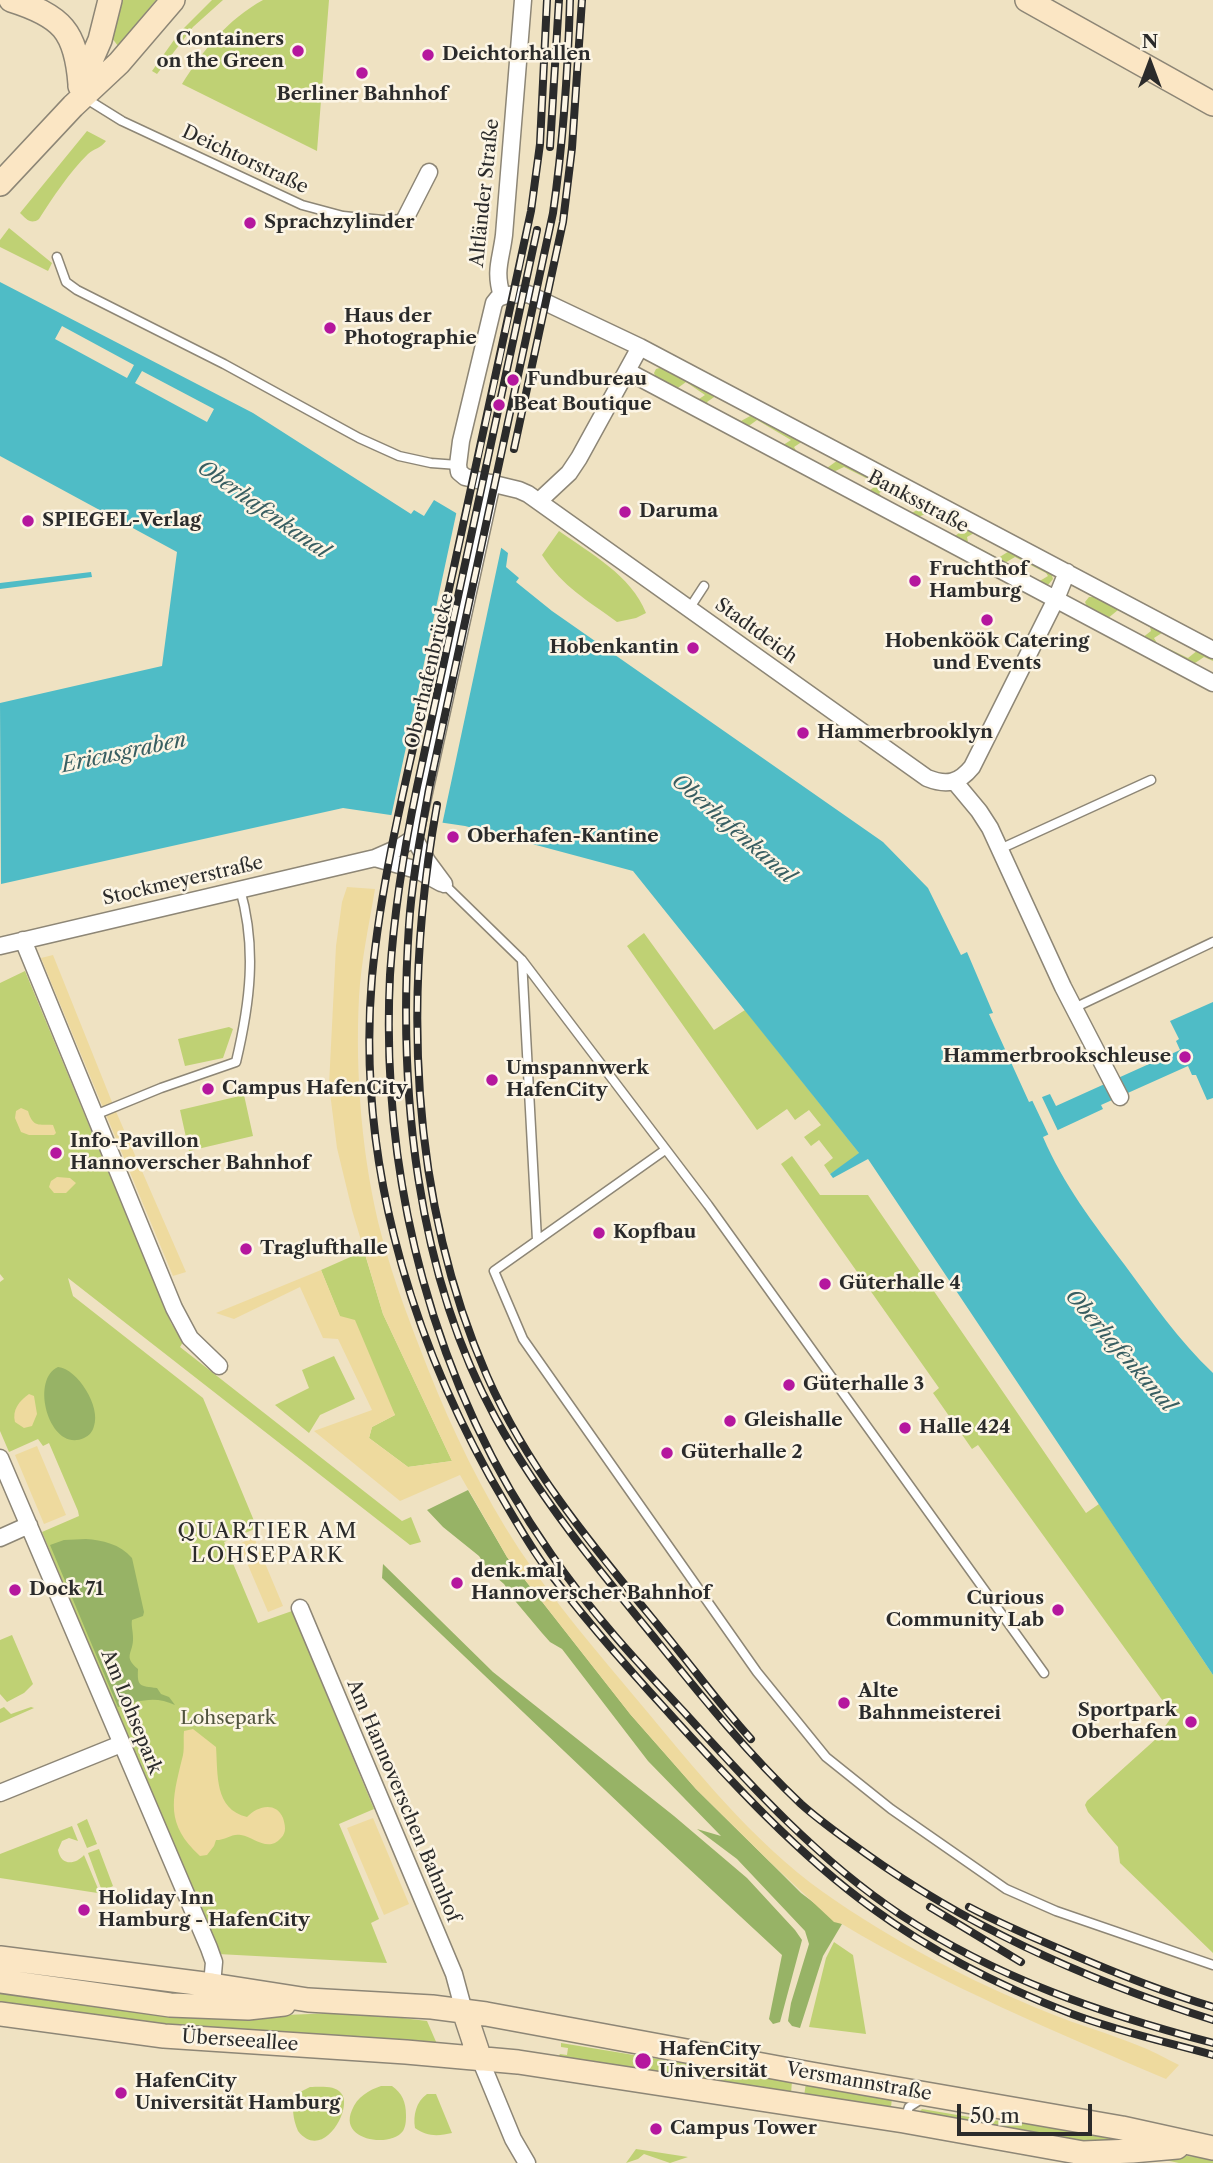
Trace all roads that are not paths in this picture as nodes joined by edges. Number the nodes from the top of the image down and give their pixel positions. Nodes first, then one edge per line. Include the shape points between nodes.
1 (11, 0) edge
2 (110, 0) edge
3 (173, 0) edge
4 (523, 0) edge
5 (1031, 1) edge
6 (78, 96) junction
7 (1213, 104) edge
8 (429, 172) dead end
9 (0, 184) edge
10 (405, 219) joint
11 (57, 257) dead end
12 (502, 296) junction
13 (640, 347) junction
14 (627, 371) junction
15 (462, 471) junction
16 (492, 483) junction
17 (539, 501) junction
18 (1067, 572) junction
19 (704, 586) dead end
20 (1056, 599) junction
21 (689, 609) junction
22 (1213, 650) edge
23 (1213, 683) edge
24 (1151, 780) dead end
25 (954, 781) junction
26 (414, 838) junction
27 (1000, 849) junction
28 (375, 858) junction
29 (444, 884) junction
30 (240, 889) junction
31 (23, 940) junction
32 (1213, 942) edge
33 (0, 946) edge
34 (522, 960) junction
35 (1074, 1008) junction
36 (1120, 1097) dead end
37 (95, 1115) junction
38 (665, 1150) junction
39 (537, 1240) junction
40 (219, 1366) dead end
41 (0, 1458) edge
42 (29, 1525) junction
43 (0, 1538) edge
44 (300, 1608) dead end
45 (1044, 1673) dead end
46 (121, 1744) junction
47 (0, 1793) edge
48 (0, 1958) edge
49 (1213, 1965) edge
50 (0, 1981) edge
51 (212, 1985) junction
52 (308, 2000) junction
53 (464, 2011) junction
54 (0, 2014) edge
55 (480, 2059) junction
56 (946, 2097) junction
57 (904, 2121) junction
58 (513, 2139) junction
59 (1213, 2149) edge
60 (1083, 2153) junction
61 (1106, 2162) edge
62 (518, 2163) edge
63 (527, 2163) edge

1 - 6 main road via 42,11 68,32 79,63
2 - 6 main road
3 - 6 main road via 118,63
4 - 12 street, Altländer Straße via 504,235 497,270
5 - 7 main road
6 - 9 main road
6 - 10 lane, Deichtorstraße via 302,205 343,216
8 - 10 street
11 - 15 lane via 66,282 76,289 359,438 399,456
12 - 13 street, Banksstraße via 528,294
12 - 15 street via 492,308 461,441
13 - 14 street
13 - 18 street, Banksstraße
14 - 17 street via 569,473
14 - 20 street, Banksstraße
15 - 16 street
16 - 17 street, Stadtdeich
16 - 26 street, Oberhafenbrücke
17 - 21 street, Stadtdeich
18 - 20 street
18 - 22 street, Banksstraße
19 - 21 lane
20 - 23 street, Banksstraße
20 - 25 street via 972,767
21 - 25 street, Stadtdeich via 927,778
24 - 27 lane
25 - 27 street via 979,811
26 - 28 street, Stockmeyerstraße
26 - 29 street
27 - 35 street
28 - 29 street, Stockmeyerstraße via 417,870
28 - 30 street, Stockmeyerstraße
29 - 34 lane
30 - 31 street, Stockmeyerstraße
30 - 37 lane via 247,912 251,968 248,1011 236,1062
31 - 33 street, Stockmeyerstraße
31 - 37 street
32 - 35 lane
34 - 38 lane
34 - 39 lane
35 - 36 street
37 - 40 street via 183,1327
38 - 39 lane
38 - 45 lane
39 - 49 lane via 494,1271 523,1339 757,1672 826,1756 891,1809 1006,1889
41 - 42 street, Am Lohsepark
42 - 43 street
42 - 46 street, Am Lohsepark
44 - 53 street, Am Hannoverschen Bahnhof via 454,1974
46 - 47 street
46 - 51 street, Am Lohsepark via 209,1948 214,1962
48 - 51 main road, Überseeallee
50 - 52 main road, Überseeallee via 216,2008
51 - 52 main road, Überseeallee
52 - 53 main road, Überseeallee
53 - 55 main road
53 - 56 main road, Versmannstraße
54 - 55 main road, Überseeallee via 164,2036
55 - 57 main road, Versmannstraße
55 - 58 street
56 - 57 lane via 923,2097 906,2112
56 - 59 main road, Versmannstraße
57 - 60 main road, Versmannstraße
58 - 62 street
58 - 63 street
59 - 60 main road, Versmannstraße
60 - 61 lane, Versmannstraße

